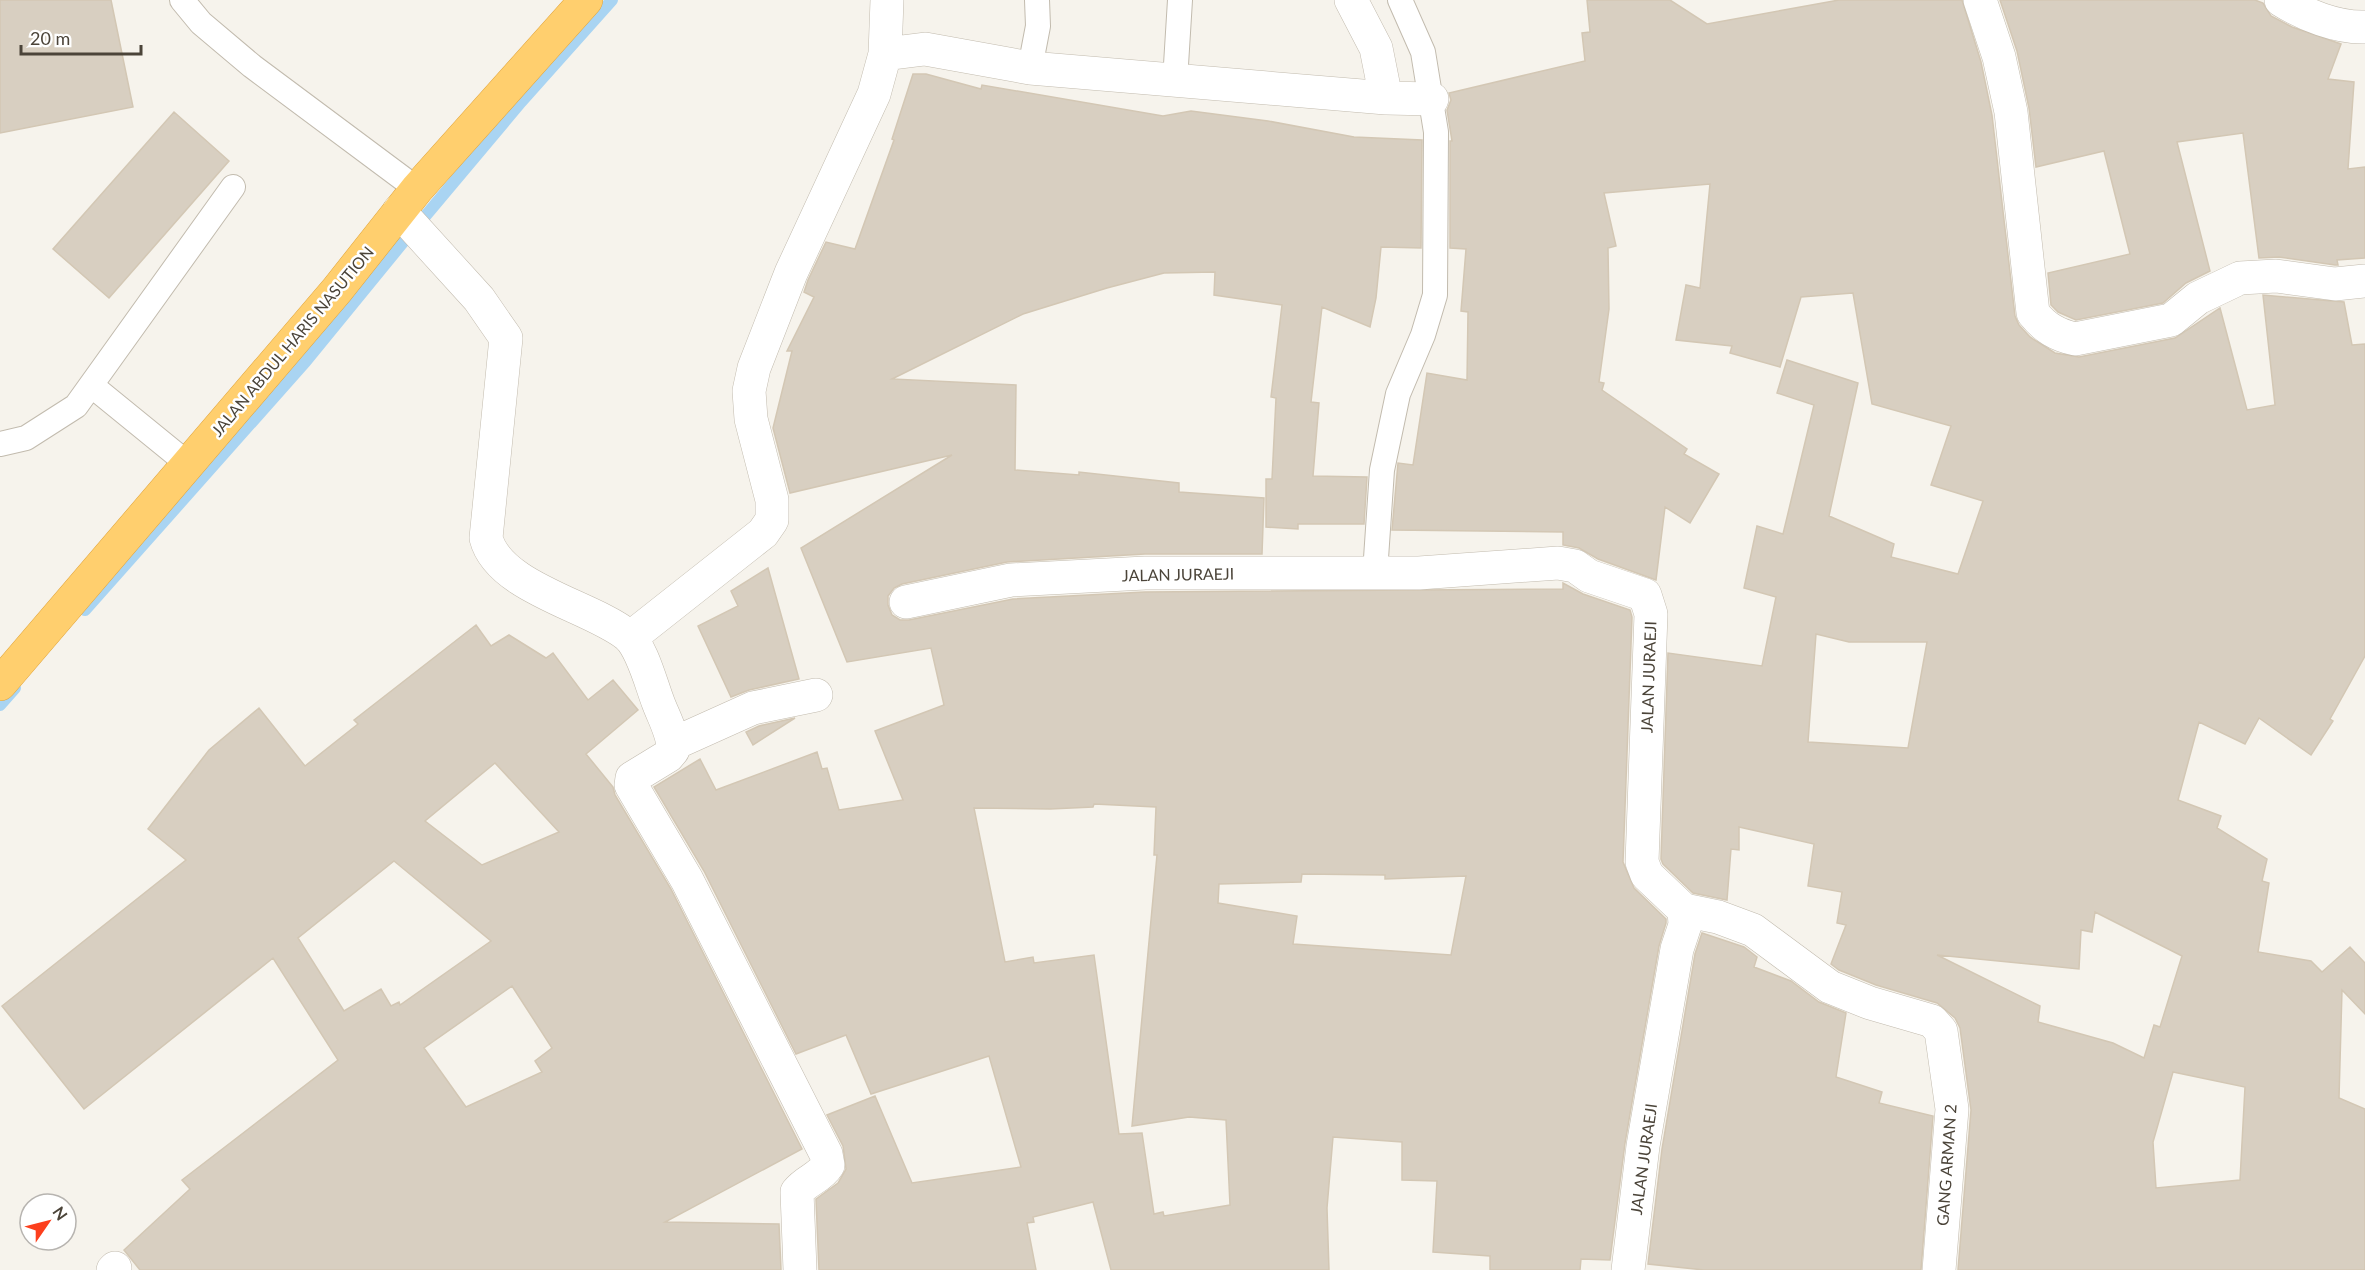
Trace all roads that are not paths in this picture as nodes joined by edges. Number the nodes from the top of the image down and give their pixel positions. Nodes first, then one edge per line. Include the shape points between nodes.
1 (182, 0) edge
2 (586, 0) edge
3 (887, 0) edge
4 (1037, 0) edge
5 (1180, 0) edge
6 (1351, 0) edge
7 (1400, 0) edge
8 (1980, 0) edge
9 (2281, 0) edge
10 (2365, 27) edge
11 (885, 54) junction
12 (1029, 68) junction
13 (1175, 81) junction
14 (1386, 98) junction
15 (1432, 99) junction
16 (233, 187) dead end
17 (408, 200) junction
18 (2365, 281) edge
19 (91, 385) junction
20 (0, 444) edge
21 (188, 464) junction
22 (1375, 573) junction
23 (906, 602) dead end
24 (630, 638) junction
25 (0, 684) edge
26 (816, 695) dead end
27 (674, 744) junction
28 (1684, 910) junction
29 (800, 1270) edge
30 (1628, 1270) edge
31 (1939, 1270) edge

1 - 17 lane via 201,23
2 - 17 highway, JALAN ABDUL HARIS NASUTION
3 - 11 street
4 - 12 lane via 1038,26
5 - 13 lane
6 - 14 street via 1376,48
7 - 15 lane via 1423,52
8 - 18 street via 2011,112 2031,302 2042,325 2060,336 2075,339 2171,320 2198,298 2240,278 2276,276 2335,284
9 - 10 street via 2349,28
11 - 12 street via 925,49
11 - 24 street via 874,94 791,273 754,368 749,391 751,419 768,478 772,520 764,533
12 - 13 street
13 - 14 street
14 - 15 street
15 - 22 lane via 1436,132 1435,296 1398,394 1382,470
16 - 19 lane
17 - 21 highway, JALAN ABDUL HARIS NASUTION via 337,290
17 - 24 street via 506,338 486,538 489,547 496,560 534,587
19 - 20 lane via 76,406 26,438
19 - 21 lane
21 - 25 highway, JALAN ABDUL HARIS NASUTION
22 - 23 street, JALAN JURAEJI via 1145,573 1011,580
22 - 28 street, JALAN JURAEJI via 1558,563 1575,566 1588,576 1620,584 1647,597 1651,614 1642,862 1647,875
24 - 27 street via 642,659
26 - 27 street via 753,708
27 - 29 street via 668,756 632,778 631,786 687,880 826,1154 828,1165 824,1173 803,1183 797,1192
28 - 30 street, JALAN JURAEJI via 1685,925 1677,949 1643,1146
28 - 31 street, GANG ARMAN 2 via 1753,930 1830,987 1932,1021 1941,1031 1952,1109

